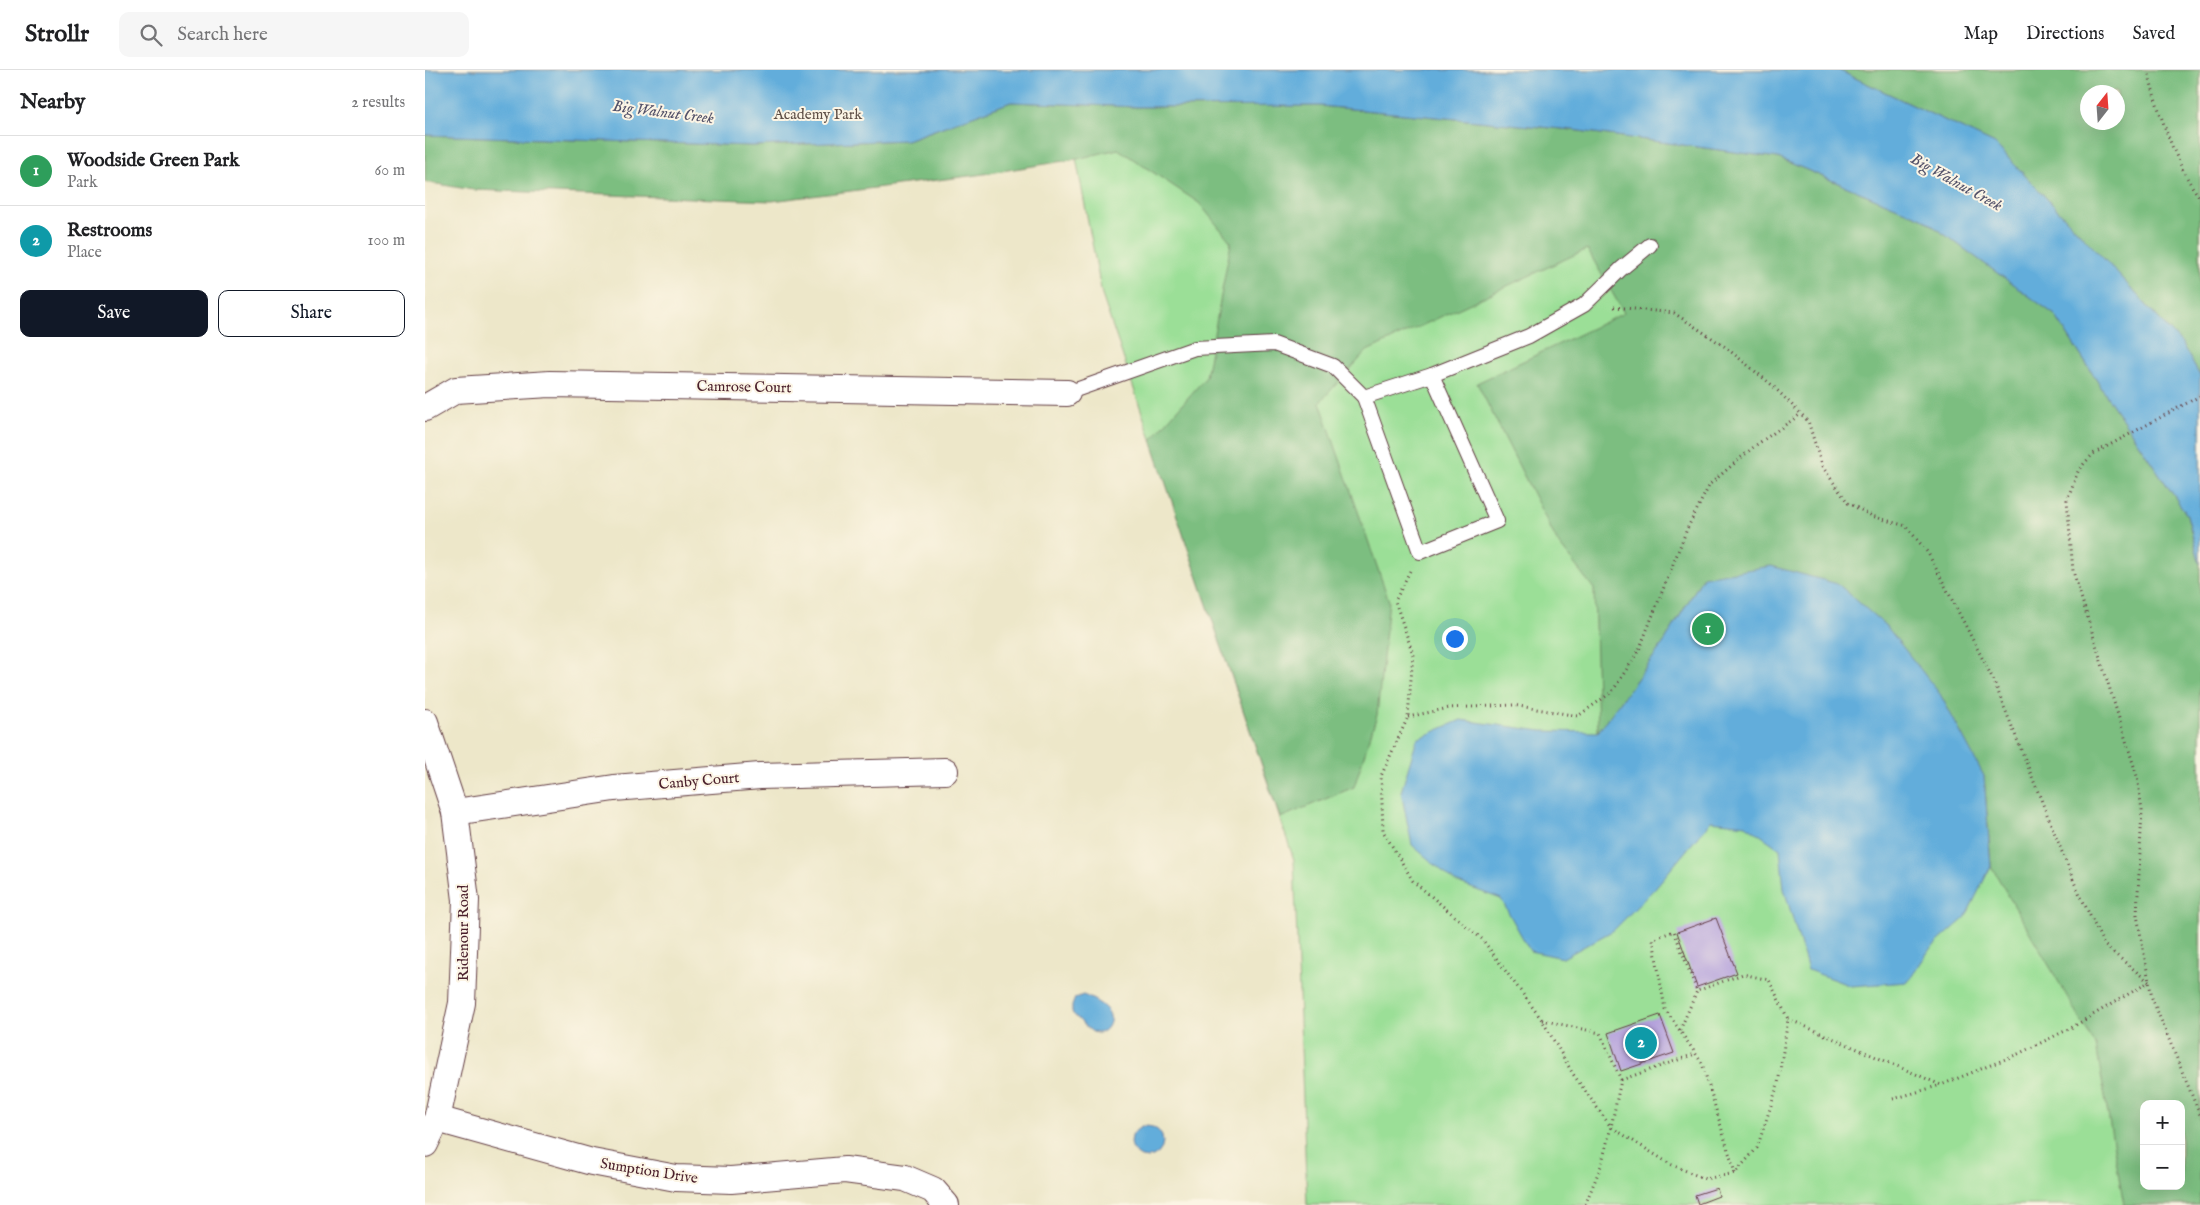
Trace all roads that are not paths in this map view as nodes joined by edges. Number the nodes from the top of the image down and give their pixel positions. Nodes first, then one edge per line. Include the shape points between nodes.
1 (1649, 245) dead end
2 (1432, 375) junction
3 (1067, 393) joint
4 (1364, 397) junction
5 (425, 408) edge
6 (425, 722) edge
7 (945, 771) dead end
8 (455, 812) junction
9 (437, 1118) junction
10 (425, 1144) edge
11 (946, 1205) edge

1 - 2 lane via 1584,305 1529,336
2 - 4 lane
2 - 4 lane via 1497,521 1420,552
3 - 4 lane via 1195,348 1274,344 1333,366
3 - 5 street, Camrose Court via 550,384 456,390
6 - 8 street, Ridenour Road
7 - 8 street, Canby Court via 751,777 613,788
8 - 9 street, Ridenour Road via 466,900 462,1003
9 - 10 street, Ridenour Road
9 - 11 street, Sumption Drive via 592,1162 676,1178 731,1180 845,1170 905,1178 933,1190

